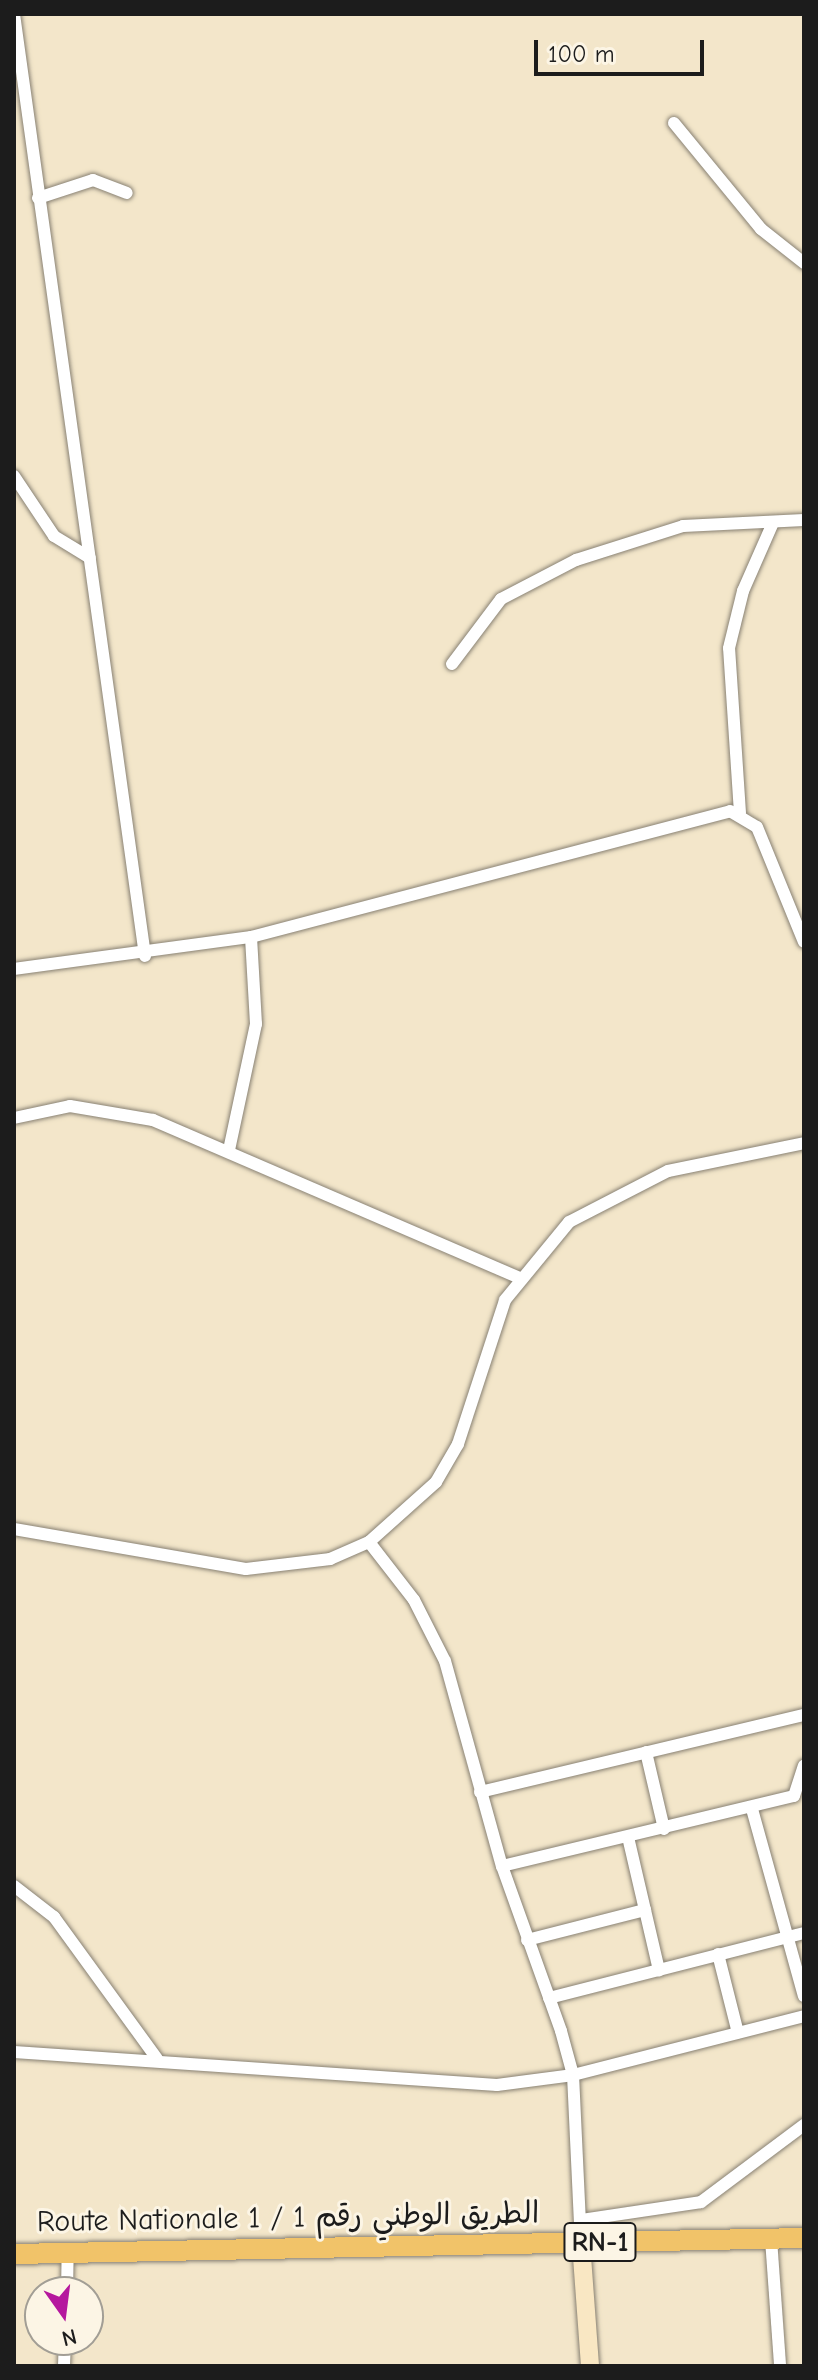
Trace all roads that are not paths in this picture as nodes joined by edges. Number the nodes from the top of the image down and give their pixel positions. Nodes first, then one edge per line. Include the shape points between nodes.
1 (14, 14) edge
2 (20, 101) edge
3 (674, 123) dead end
4 (127, 193) dead end
5 (38, 198) junction
6 (804, 263) edge
7 (14, 476) edge
8 (804, 520) edge
9 (772, 525) junction
10 (90, 558) junction
11 (452, 664) dead end
12 (740, 813) junction
13 (251, 937) junction
14 (804, 942) edge
15 (145, 956) junction
16 (14, 969) edge
17 (14, 1118) edge
18 (804, 1143) edge
19 (229, 1150) junction
20 (519, 1278) junction
21 (14, 1529) edge
22 (369, 1542) junction
23 (804, 1715) edge
24 (646, 1752) junction
25 (804, 1766) edge
26 (480, 1792) junction
27 (752, 1809) junction
28 (664, 1829) junction
29 (628, 1837) junction
30 (502, 1866) junction
31 (14, 1886) edge
32 (645, 1910) junction
33 (804, 1933) edge
34 (788, 1937) junction
35 (527, 1940) junction
36 (718, 1954) junction
37 (659, 1970) junction
38 (804, 1996) edge
39 (549, 1998) junction
40 (804, 2016) edge
41 (738, 2033) junction
42 (14, 2052) edge
43 (157, 2059) junction
44 (573, 2075) junction
45 (804, 2125) edge
46 (581, 2220) junction
47 (804, 2238) edge
48 (771, 2239) junction
49 (581, 2243) junction
50 (68, 2253) junction
51 (14, 2254) edge
52 (67, 2276) edge
53 (590, 2366) edge
54 (780, 2366) edge

1 - 2 street
2 - 5 street
3 - 6 street via 761,229
4 - 5 street via 93,180
5 - 10 street
7 - 10 street via 54,536
8 - 9 street
9 - 11 street via 683,526 576,560 501,599
9 - 12 street via 743,591 729,648
10 - 15 street
12 - 13 street
12 - 14 street via 757,827
13 - 15 street
13 - 19 street via 256,1024
15 - 16 street
17 - 19 street via 70,1106 116,1110
18 - 20 street via 633,1183 569,1222
19 - 20 street
20 - 22 street via 494,1325 458,1444 405,1516
21 - 22 street via 246,1569 288,1568
22 - 26 street via 431,1630
23 - 24 street
24 - 26 street
24 - 28 street
25 - 27 street via 794,1796
26 - 30 street
27 - 28 street
27 - 34 street
28 - 29 street
29 - 30 street
29 - 32 street
30 - 35 street
31 - 43 street via 54,1917
32 - 35 street
32 - 37 street
33 - 34 street
34 - 36 street
34 - 38 street
35 - 39 street
36 - 37 street
36 - 41 street
37 - 39 street
39 - 44 street
40 - 41 street
41 - 44 street
42 - 43 street
43 - 44 street via 459,2084
44 - 46 street
45 - 46 street via 701,2202
46 - 49 street
47 - 48 main road, Route Nationale 1 / الطريق الوطني رقم 1 / RN-1
48 - 49 main road, Route Nationale 1 / الطريق الوطني رقم 1 / RN-1
48 - 54 street
49 - 50 main road, Route Nationale 1 / الطريق الوطني رقم 1 / RN-1
49 - 53 main road
50 - 51 main road, Route Nationale 1 / الطريق الوطني رقم 1 / RN-1
50 - 52 street

